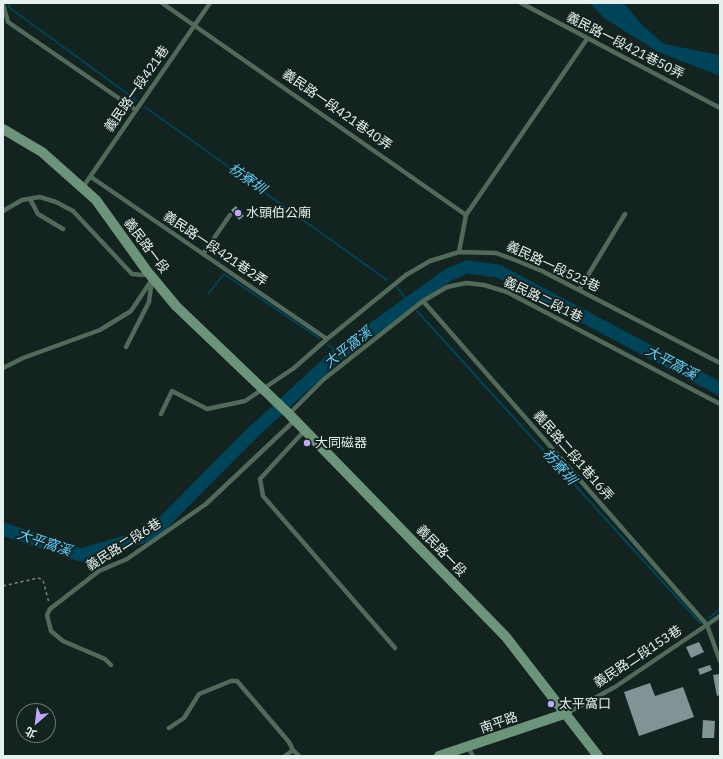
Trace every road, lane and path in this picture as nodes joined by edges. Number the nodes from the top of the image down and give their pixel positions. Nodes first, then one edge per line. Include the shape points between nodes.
1 (162, 3) edge
2 (210, 3) edge
3 (521, 3) edge
4 (3, 4) edge
5 (194, 25) junction
6 (587, 39) junction
7 (720, 108) edge
8 (136, 110) junction
9 (3, 129) edge
10 (91, 177) junction
11 (83, 187) junction
12 (30, 198) junction
13 (3, 211) edge
14 (625, 214) dead end
15 (230, 215) dead end
16 (466, 215) junction
17 (63, 229) dead end
18 (459, 252) junction
19 (203, 254) junction
20 (151, 276) junction
21 (579, 290) junction
22 (423, 301) junction
23 (327, 339) junction
24 (126, 348) dead end
25 (720, 363) edge
26 (3, 368) edge
27 (263, 387) junction
28 (720, 404) edge
29 (161, 414) dead end
30 (292, 417) junction
31 (305, 430) junction
32 (3, 586) edge
33 (54, 606) junction
34 (720, 616) edge
35 (707, 625) junction
36 (395, 648) dead end
37 (720, 660) edge
38 (111, 665) dead end
39 (566, 713) junction
40 (169, 728) dead end
41 (293, 750) junction
42 (470, 751) edge
43 (285, 756) edge
44 (299, 756) edge
45 (439, 756) edge
46 (598, 756) edge

1 - 5 lane, 義民路一段421巷40弄
2 - 5 lane, 義民路一段421巷
3 - 6 lane, 義民路一段421巷50弄
4 - 8 lane via 8,22
5 - 8 lane, 義民路一段421巷
5 - 16 lane, 義民路一段421巷40弄
6 - 7 lane, 義民路一段421巷50弄
6 - 16 lane
8 - 10 lane, 義民路一段421巷
9 - 11 street, 義民路一段 via 42,152
10 - 11 lane, 義民路一段421巷
10 - 19 lane, 義民路一段421巷2弄
11 - 20 street, 義民路一段 via 96,200
12 - 13 lane
12 - 17 lane via 38,214
12 - 20 lane via 40,197 73,211 132,274
14 - 21 lane
15 - 19 lane
16 - 18 lane
18 - 21 lane, 義民路一段523巷 via 496,253 542,271
18 - 23 lane, 義民路一段523巷 via 430,261 406,275
19 - 23 lane, 義民路一段421巷2弄
20 - 24 lane via 149,302
20 - 26 lane via 131,311 106,326
20 - 27 street, 義民路一段 via 176,306
21 - 25 lane, 義民路一段523巷
22 - 28 lane, 義民路二段1巷 via 447,287 466,283 507,292
22 - 30 lane, 義民路二段1巷 via 324,379
22 - 35 lane, 義民路二段1巷16弄
23 - 27 lane, 義民路一段523巷 via 294,368
27 - 29 lane, 義民路一段523巷 via 245,401 207,409 172,391
27 - 30 street, 義民路一段
30 - 31 street, 義民路一段
30 - 33 lane, 義民路二段6巷 via 275,441 206,504 127,559 99,571
31 - 36 lane via 260,479 263,496
31 - 39 street, 義民路一段 via 506,637
32 - 33 path via 38,578 43,580 49,603
33 - 38 lane via 48,615 51,631 63,641 105,659
34 - 35 lane, 義民路二段153巷
35 - 37 lane
35 - 39 lane, 義民路二段153巷 via 615,687
39 - 42 street, 南平路
39 - 46 street, 義民路一段
40 - 41 lane via 184,718 199,694 237,681
41 - 43 lane
41 - 44 lane
42 - 45 street, 南平路

